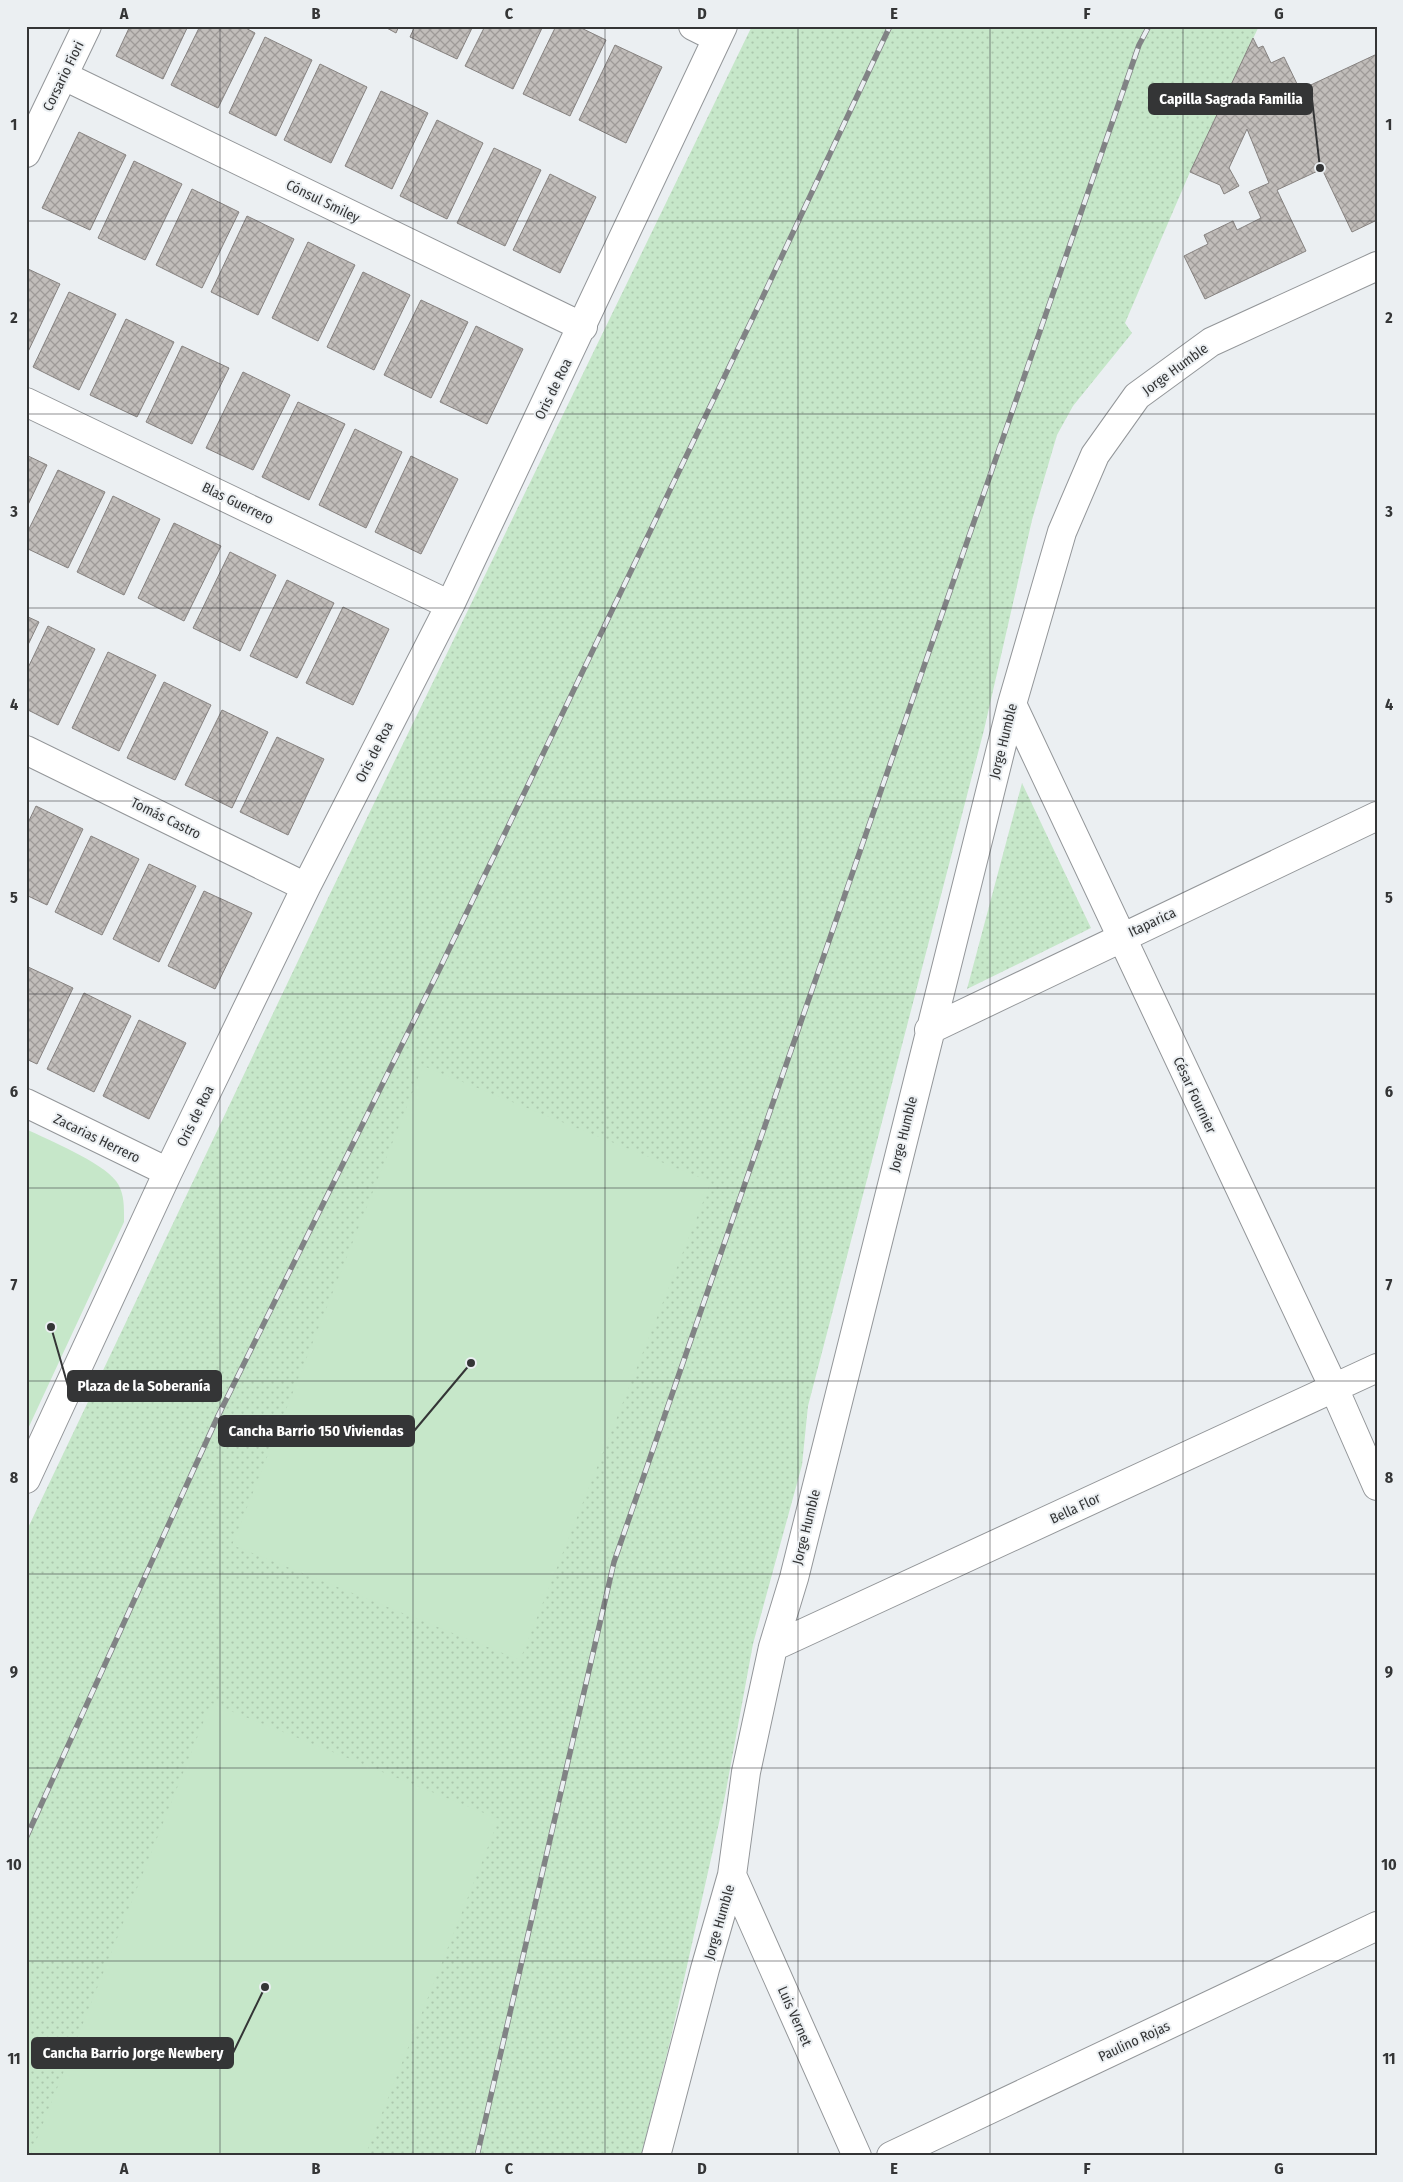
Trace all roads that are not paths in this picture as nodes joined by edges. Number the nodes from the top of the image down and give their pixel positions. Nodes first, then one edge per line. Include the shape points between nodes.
1 (87, 26) edge
2 (711, 30) edge
3 (64, 76) junction
4 (26, 153) edge
5 (1377, 266) edge
6 (583, 327) junction
7 (26, 402) edge
8 (450, 605) junction
9 (1012, 704) junction
10 (26, 750) edge
11 (1377, 816) edge
12 (306, 887) junction
13 (1120, 937) junction
14 (929, 1030) junction
15 (26, 1103) edge
16 (168, 1172) junction
17 (1377, 1368) edge
18 (1334, 1388) junction
19 (26, 1479) edge
20 (1377, 1486) edge
21 (773, 1647) junction
22 (732, 1875) junction
23 (1377, 1926) edge
24 (656, 2156) edge
25 (857, 2156) edge
26 (891, 2156) edge

1 - 3 street, Corsario Fiori
2 - 6 street, Oris de Roa
3 - 4 street, Corsario Fiori
3 - 6 street, Cónsul Smiley
5 - 9 street, Jorge Humble via 1211,342 1137,396 1095,454 1062,532
6 - 8 street, Oris de Roa
7 - 8 street, Blas Guerrero
8 - 12 street, Oris de Roa
9 - 13 street, César Fournier
9 - 14 street, Jorge Humble
10 - 12 street, Tomás Castro
11 - 13 street, Itaparica
12 - 16 street, Oris de Roa
13 - 14 street, Itaparica
13 - 18 street, César Fournier
14 - 21 street, Jorge Humble via 794,1578
15 - 16 street, Zacarias Herrero
16 - 19 street, Oris de Roa
17 - 18 street, Bella Flor
18 - 20 street, César Fournier
18 - 21 street, Bella Flor
21 - 22 street, Jorge Humble via 746,1772
22 - 24 street, Jorge Humble
22 - 25 street, Luis Vernet
23 - 26 street, Paulino Rojas

